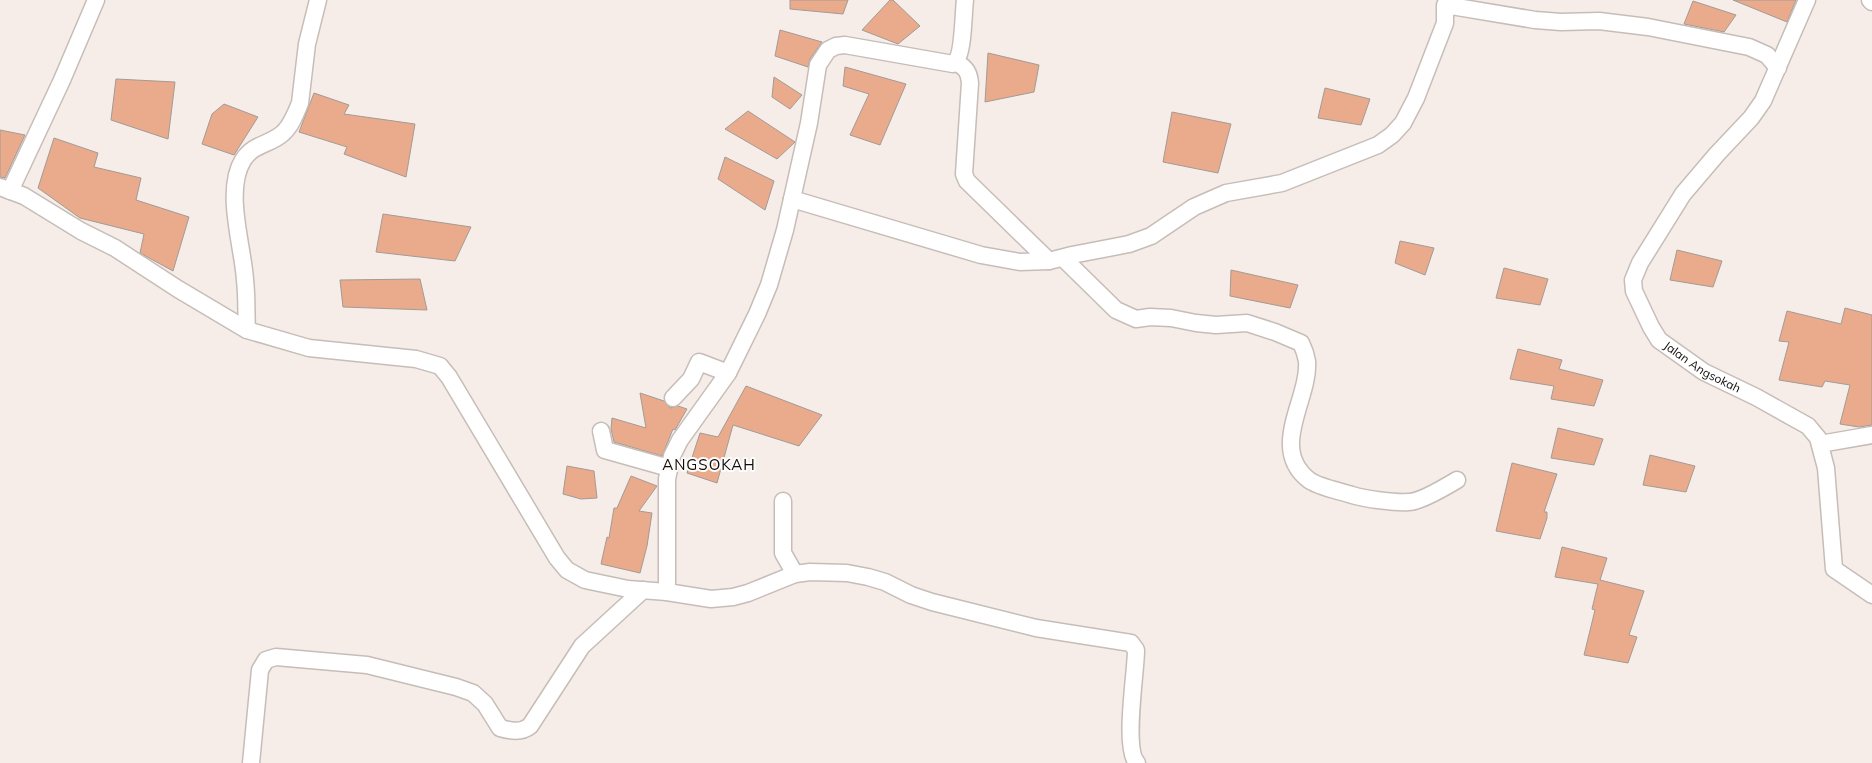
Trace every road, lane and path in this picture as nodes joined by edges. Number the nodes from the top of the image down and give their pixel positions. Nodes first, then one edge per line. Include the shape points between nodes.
1 (96, 0) edge
2 (318, 0) edge
3 (965, 0) edge
4 (1807, 0) edge
5 (1444, 2) edge
6 (956, 62) junction
7 (1778, 68) junction
8 (5, 189) edge
9 (792, 199) junction
10 (1056, 260) junction
11 (247, 330) junction
12 (728, 373) junction
13 (673, 398) dead end
14 (602, 431) dead end
15 (1872, 435) edge
16 (1820, 444) junction
17 (669, 468) junction
18 (1457, 480) dead end
19 (783, 502) dead end
20 (617, 574) dead end
21 (795, 574) junction
22 (585, 580) junction
23 (643, 590) junction
24 (667, 592) junction
25 (1872, 596) edge
26 (251, 763) edge
27 (1137, 763) edge

1 - 8 street via 62,80
2 - 11 street via 296,112 284,133 248,153 236,178 237,229 245,279
3 - 6 street via 960,54
4 - 7 street, Jalan Angsokah
5 - 7 street via 1535,20 1599,21 1648,27 1749,47 1768,55
5 - 10 street via 1445,23 1416,98 1403,123 1378,145 1282,183 1226,193 1194,207 1151,236 1129,244
6 - 9 street via 946,64 845,45 828,50 818,66
6 - 10 street via 970,74 964,174 967,181
7 - 16 street, Jalan Angsokah via 1751,118 1683,194 1635,272 1633,286 1659,340 1704,372 1808,426
8 - 11 street via 24,196 115,248
9 - 10 street via 981,255 1020,262
9 - 12 street via 769,285
10 - 18 street via 1116,310 1130,317 1171,318 1216,325 1247,323 1301,343 1306,353 1306,375 1291,439 1295,465 1310,481 1357,496 1410,502
11 - 22 street via 309,348 416,359 440,366 556,558 567,570
12 - 13 street via 698,362 691,379
12 - 17 street via 680,440
14 - 17 street via 605,450
15 - 16 street
16 - 25 street, Jalan Angsokah via 1826,468 1834,569
17 - 24 street
19 - 21 street via 783,553
20 - 22 street
21 - 24 street via 733,597 711,599
21 - 27 street via 830,572 868,577 932,602 1036,628 1131,643 1136,650 1132,758
22 - 23 street
23 - 24 street
23 - 26 street via 582,646 530,726 524,730 500,728 485,704 473,693 456,687 367,665 276,657 266,660 260,670

